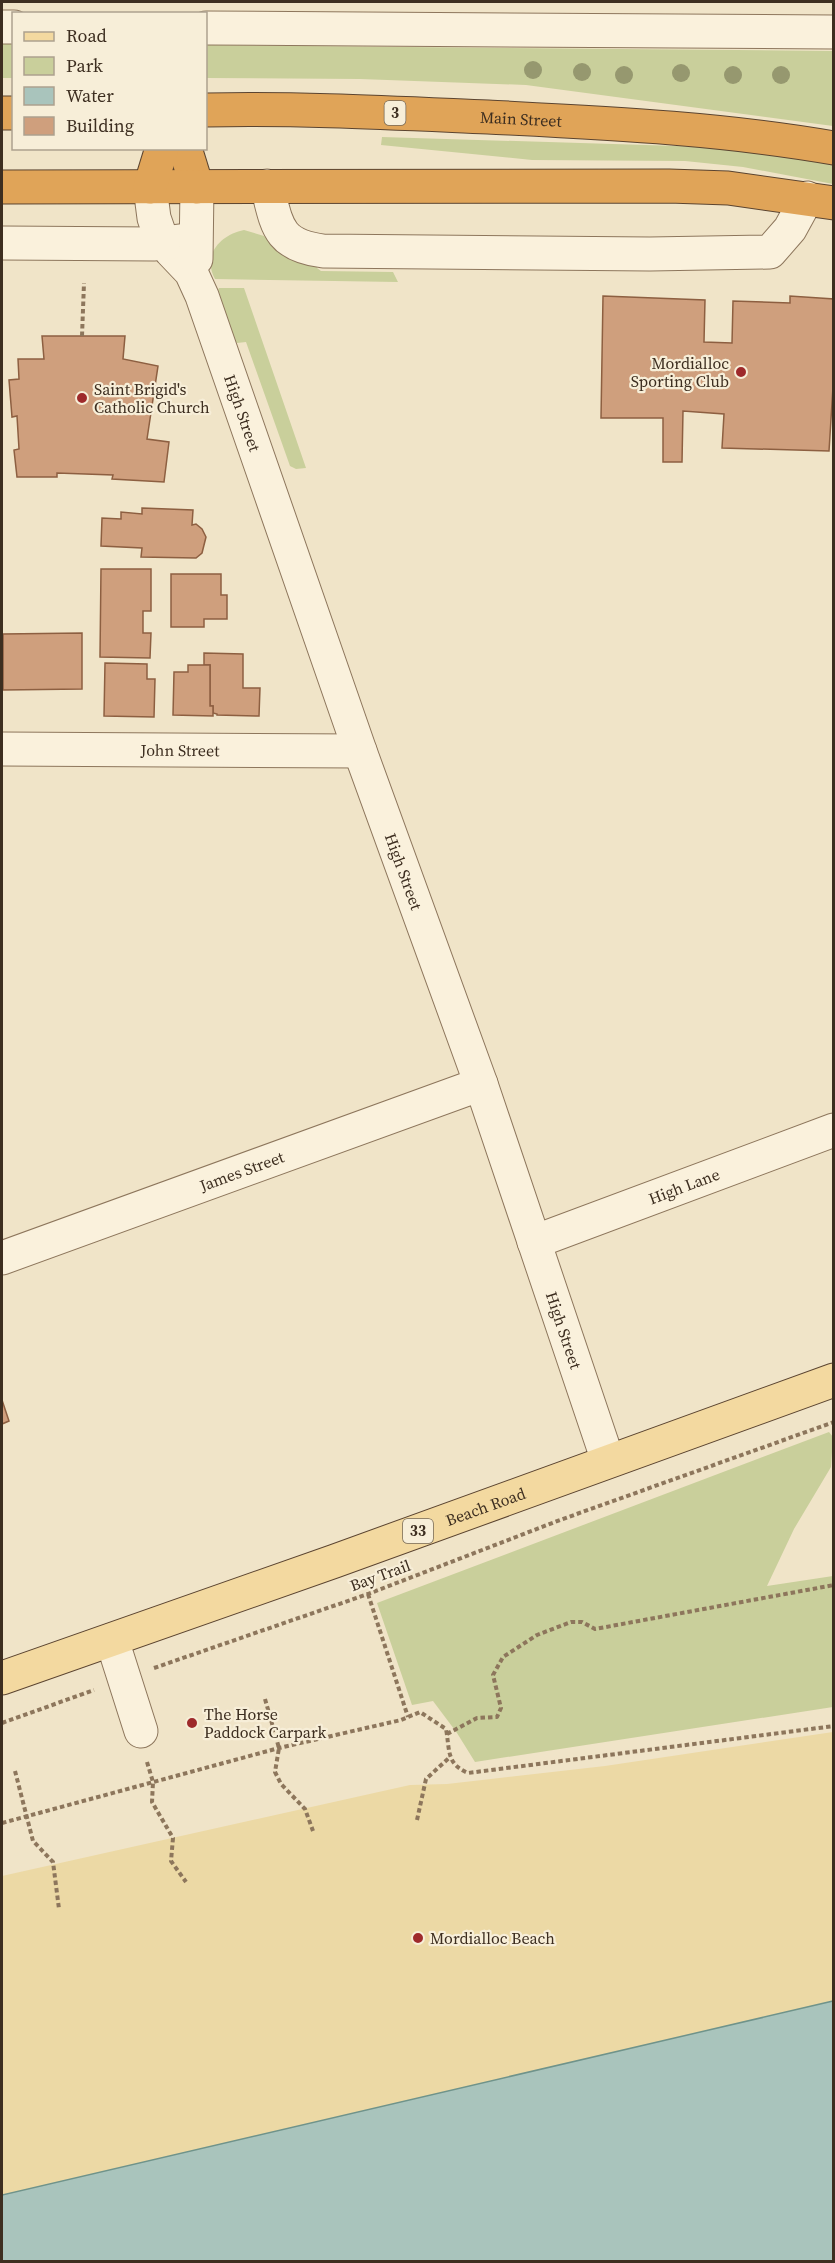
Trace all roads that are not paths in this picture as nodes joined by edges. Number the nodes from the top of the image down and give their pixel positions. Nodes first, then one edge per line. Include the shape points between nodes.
1 (207, 28) edge
2 (834, 32) edge
3 (207, 110) edge
4 (834, 148) edge
5 (161, 150) edge
6 (186, 150) edge
7 (267, 186) junction
8 (2, 187) edge
9 (197, 187) junction
10 (150, 188) junction
11 (820, 200) edge
12 (180, 241) junction
13 (2, 243) edge
14 (2, 749) edge
15 (360, 751) junction
16 (481, 1084) junction
17 (834, 1130) edge
18 (534, 1242) junction
19 (2, 1258) edge
20 (834, 1380) edge
21 (608, 1461) junction
22 (112, 1640) junction
23 (2, 1678) edge
24 (142, 1742) road end

1 - 2 street
3 - 4 highway, Main Street / 3 via 311,110 584,122 766,136
5 - 10 highway
6 - 9 highway
7 - 9 highway
7 - 11 highway via 728,188
7 - 11 street via 283,234 300,247 322,251 770,252
8 - 10 highway
9 - 10 highway
9 - 12 street
10 - 12 street, High Street via 154,218
12 - 13 street
12 - 15 street, High Street
14 - 15 street, John Street
15 - 16 street, High Street
16 - 18 street, High Street
16 - 19 street, James Street
17 - 18 street, High Lane
18 - 21 street, High Street
20 - 21 main road, Beach Road / 33
21 - 22 main road, Beach Road / 33
22 - 23 main road, Beach Road / 33
22 - 24 street

